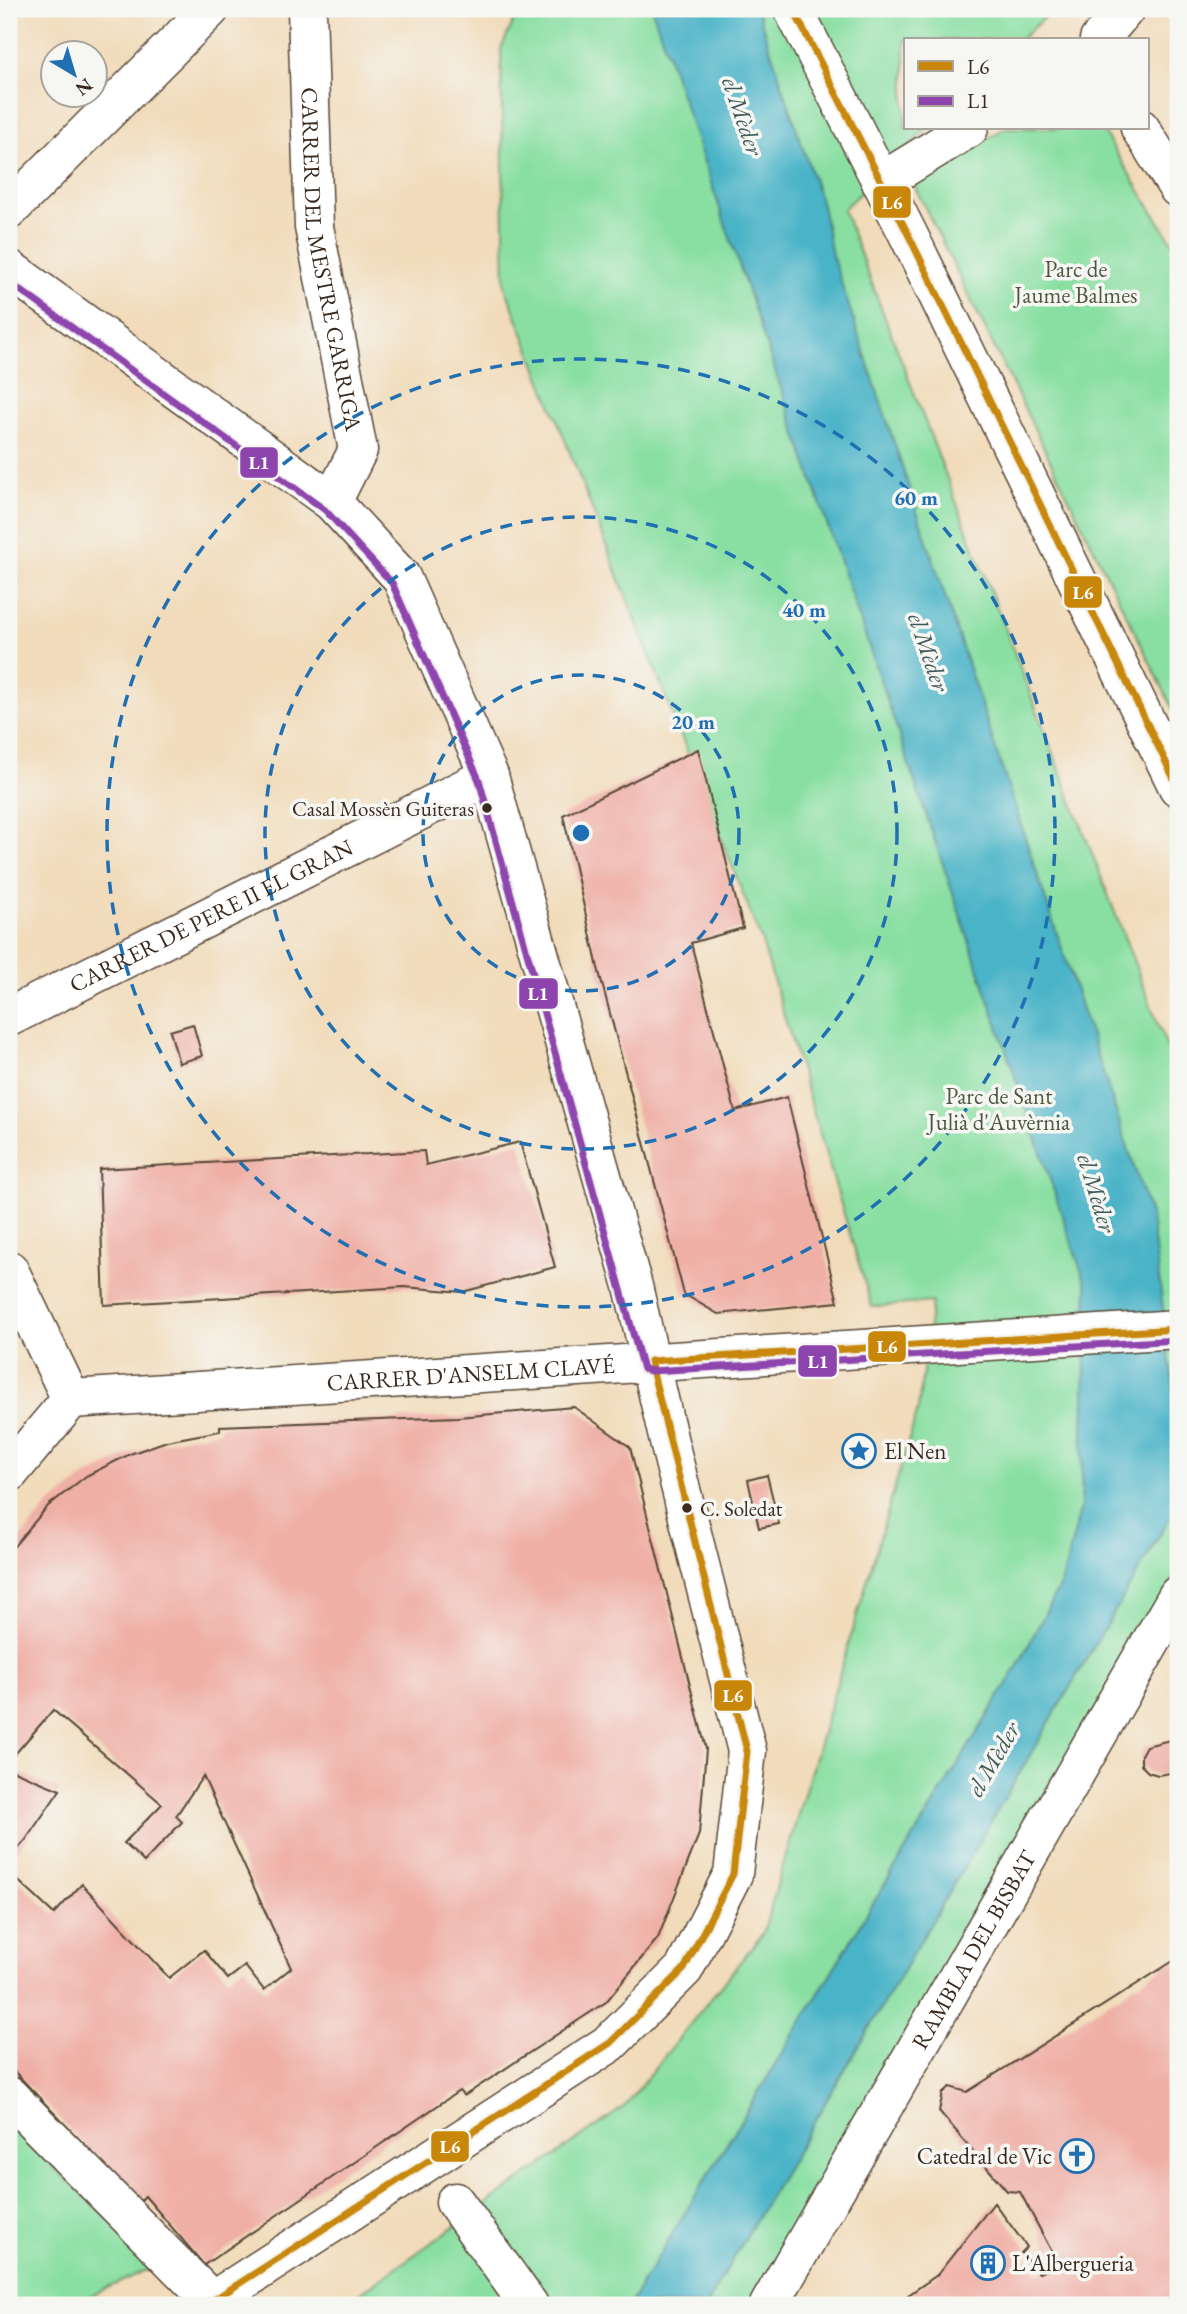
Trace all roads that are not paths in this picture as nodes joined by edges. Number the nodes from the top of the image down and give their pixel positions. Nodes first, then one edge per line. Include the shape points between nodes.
1 (210, 9) edge
2 (307, 9) edge
3 (793, 9) edge
4 (1125, 9) edge
5 (1102, 38) edge
6 (967, 130) edge
7 (1141, 130) edge
8 (881, 182) junction
9 (1178, 188) edge
10 (9, 210) edge
11 (9, 269) edge
12 (332, 502) junction
13 (489, 776) junction
14 (1178, 787) edge
15 (9, 1017) edge
16 (9, 1270) edge
17 (1177, 1329) edge
18 (650, 1361) junction
19 (71, 1399) junction
20 (9, 1474) edge
21 (1178, 1595) edge
22 (9, 2096) edge
23 (455, 2202) dead end
24 (209, 2304) edge
25 (529, 2305) edge
26 (769, 2305) edge

1 - 10 street
2 - 12 street, CARRER DEL MESTRE GARRIGA via 314,227 358,450
3 - 8 street
4 - 5 street
6 - 8 street
7 - 9 street
8 - 14 street
11 - 12 street
12 - 13 street via 401,577
13 - 15 street, CARRER DE PERE II EL GRAN
13 - 18 street via 633,1286
16 - 19 street
17 - 18 street, CARRER D'ANSELM CLAVÉ
18 - 19 street, CARRER D'ANSELM CLAVÉ
18 - 24 street via 747,1751 733,1874 684,1969 610,2043
19 - 20 street
21 - 26 street, RAMBLA DEL BISBAT
22 - 24 street
23 - 25 street

